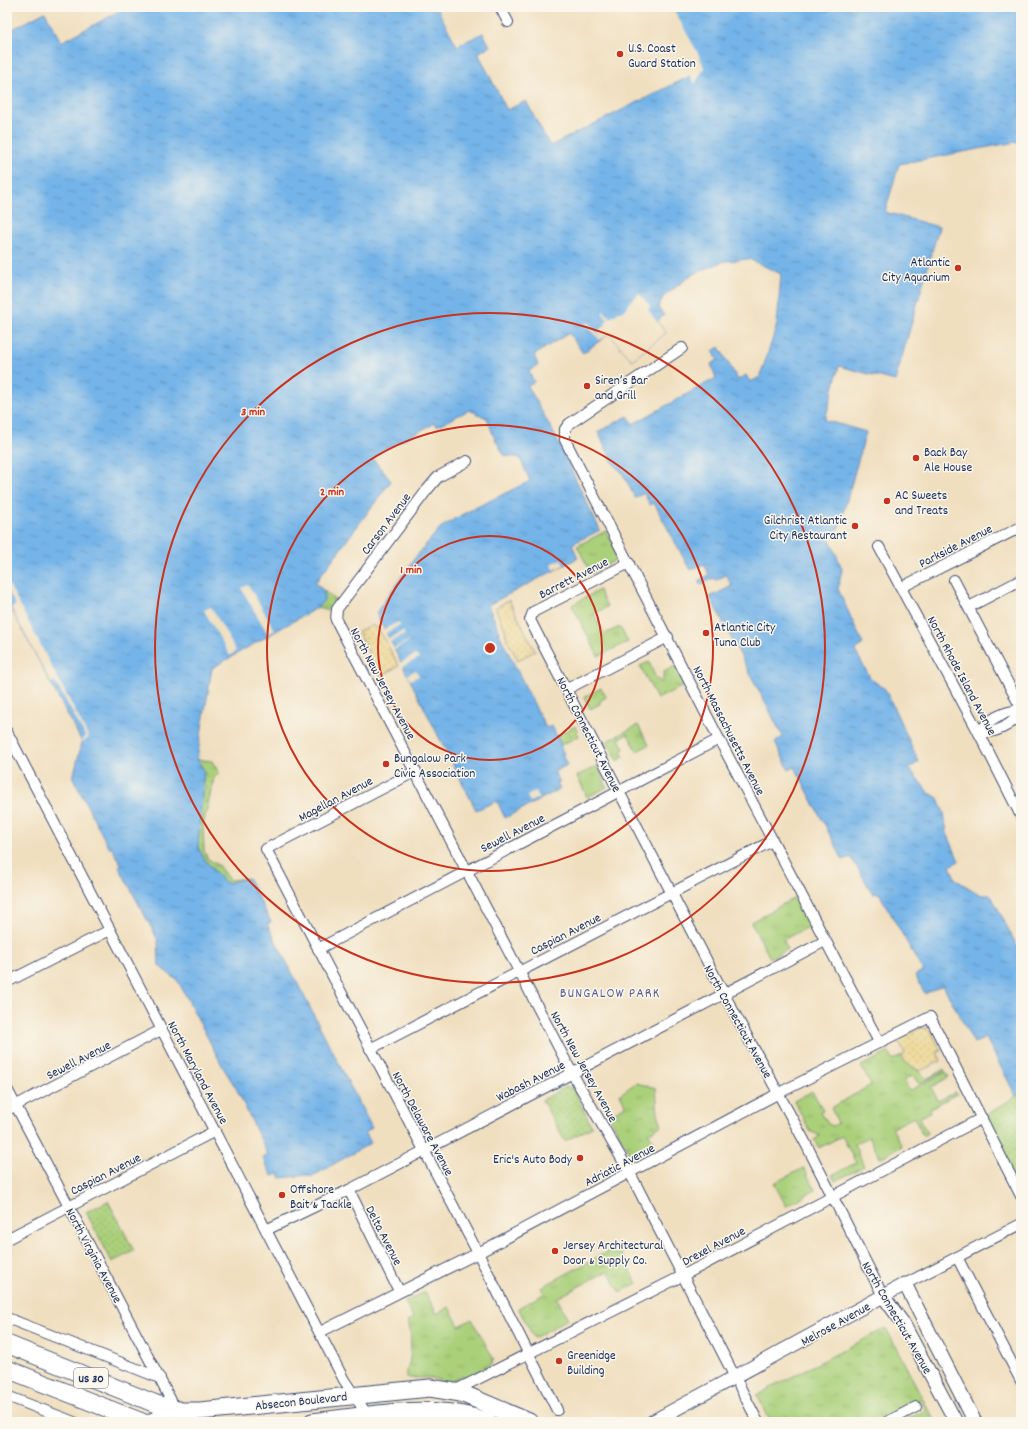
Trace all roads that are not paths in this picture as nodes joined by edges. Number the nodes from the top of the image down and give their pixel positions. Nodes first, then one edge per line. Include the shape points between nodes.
1 (500, 7) edge
2 (508, 22) dead end
3 (682, 348) dead end
4 (467, 461) dead end
5 (1021, 527) edge
6 (879, 547) dead end
7 (629, 563) junction
8 (954, 580) dead end
9 (1021, 580) edge
10 (902, 587) junction
11 (969, 607) junction
12 (336, 614) joint
13 (530, 616) joint
14 (668, 637) junction
15 (567, 689) junction
16 (1021, 710) edge
17 (7, 732) edge
18 (979, 733) junction
19 (719, 739) junction
20 (416, 771) junction
21 (619, 792) junction
22 (1021, 816) edge
23 (772, 841) junction
24 (266, 849) joint
25 (468, 870) junction
26 (671, 892) junction
27 (110, 930) junction
28 (825, 941) junction
29 (318, 949) junction
30 (520, 971) junction
31 (7, 982) edge
32 (724, 994) junction
33 (161, 1030) junction
34 (879, 1042) junction
35 (370, 1049) junction
36 (572, 1073) junction
37 (7, 1089) edge
38 (779, 1093) junction
39 (11, 1108) edge
40 (982, 1118) junction
41 (215, 1131) junction
42 (423, 1150) junction
43 (630, 1173) junction
44 (349, 1190) junction
45 (1021, 1196) edge
46 (832, 1197) junction
47 (69, 1206) junction
48 (1021, 1224) edge
49 (266, 1230) junction
50 (7, 1239) edge
51 (478, 1253) junction
52 (957, 1257) junction
53 (682, 1276) junction
54 (905, 1284) junction
55 (399, 1291) junction
56 (882, 1296) junction
57 (7, 1318) edge
58 (320, 1332) junction
59 (7, 1344) edge
60 (528, 1352) junction
61 (7, 1369) edge
62 (160, 1378) junction
63 (735, 1378) junction
64 (1021, 1381) edge
65 (454, 1391) junction
66 (354, 1395) junction
67 (7, 1396) edge
68 (916, 1407) dead end
69 (557, 1410) dead end
70 (179, 1416) edge
71 (370, 1419) edge
72 (74, 1422) edge
73 (142, 1422) edge
74 (145, 1422) edge
75 (312, 1422) edge
76 (488, 1422) edge
77 (529, 1422) edge
78 (652, 1422) edge
79 (758, 1422) edge
80 (887, 1422) edge
81 (956, 1422) edge
82 (975, 1422) edge

1 - 2 street
3 - 7 street, North Massachusetts Avenue via 565,429 565,440
4 - 12 street, Carson Avenue via 434,481 337,609
5 - 10 street, Parkside Avenue
6 - 10 street, North Rhode Island Avenue
7 - 13 street, Barrett Avenue via 533,612
7 - 14 street, North Massachusetts Avenue
8 - 11 street
9 - 11 street
10 - 18 street, North Rhode Island Avenue
11 - 16 street
12 - 20 street, North New Jersey Avenue via 336,620
13 - 15 street, North Connecticut Avenue
14 - 15 street
14 - 19 street, North Massachusetts Avenue
15 - 21 street, North Connecticut Avenue
16 - 18 street via 1010,711 988,722
17 - 27 street, North Maryland Avenue
18 - 22 street, North Rhode Island Avenue
19 - 21 street, Sewell Avenue
19 - 23 street, North Massachusetts Avenue
20 - 24 street, Magellan Avenue
20 - 25 street, North New Jersey Avenue
21 - 25 street, Sewell Avenue
21 - 26 street, North Connecticut Avenue
23 - 26 street, Caspian Avenue
23 - 28 street, North Massachusetts Avenue
24 - 29 street, North Delaware Avenue
25 - 29 street, Sewell Avenue
25 - 30 street, North New Jersey Avenue
26 - 30 street, Caspian Avenue
26 - 32 street, North Connecticut Avenue
27 - 31 street
27 - 33 street, North Maryland Avenue
28 - 32 street, Wabash Avenue
28 - 34 street, North Massachusetts Avenue
29 - 35 street, North Delaware Avenue
30 - 35 street, Caspian Avenue
30 - 36 street, North New Jersey Avenue
32 - 36 street, Wabash Avenue
32 - 38 street, North Connecticut Avenue
33 - 39 street, Sewell Avenue
33 - 41 street, North Maryland Avenue
34 - 38 street, Adriatic Avenue
34 - 40 street, Adriatic Avenue via 930,1017
35 - 42 street, North Delaware Avenue
36 - 42 street, Wabash Avenue
36 - 43 street, North New Jersey Avenue
37 - 39 street, North Virginia Avenue
38 - 43 street, Adriatic Avenue
38 - 46 street, North Connecticut Avenue
39 - 47 street, North Virginia Avenue
40 - 45 street
40 - 46 street, Drexel Avenue
41 - 47 street, Caspian Avenue
41 - 49 street, North Maryland Avenue
42 - 44 street, Wabash Avenue
42 - 51 street, North Delaware Avenue
43 - 51 street, Adriatic Avenue
43 - 53 street, North New Jersey Avenue
44 - 49 street, Wabash Avenue
44 - 55 street, Delta Avenue
46 - 53 street, Drexel Avenue
46 - 56 street, North Connecticut Avenue
47 - 50 street, Caspian Avenue
47 - 62 street, North Virginia Avenue
48 - 52 street, Melrose Avenue
49 - 58 street, North Maryland Avenue
51 - 55 street, Adriatic Avenue
51 - 60 street, North Delaware Avenue
52 - 54 street, Melrose Avenue
52 - 64 street
53 - 60 street, Drexel Avenue
53 - 63 street, North New Jersey Avenue
54 - 56 street, Melrose Avenue
54 - 82 street, North Connecticut Avenue
55 - 58 street, Adriatic Avenue
56 - 63 street, Melrose Avenue
56 - 81 street, North Connecticut Avenue via 904,1323
57 - 62 street
58 - 66 street, North Maryland Avenue
59 - 70 highway, Absecon Boulevard / US 30 via 156,1404
60 - 65 street, Drexel Avenue
60 - 69 street, North Delaware Avenue
61 - 73 highway, US 30
62 - 70 street, North Virginia Avenue
63 - 78 street, Melrose Avenue
63 - 79 street, North New Jersey Avenue
65 - 66 highway, Absecon Boulevard via 430,1388
65 - 77 highway, Absecon Boulevard
66 - 70 highway, Absecon Boulevard via 200,1411
66 - 71 street, North Maryland Avenue
67 - 72 street
68 - 80 street
70 - 74 street via 160,1414
71 - 75 highway, Absecon Boulevard
71 - 76 highway, Absecon Boulevard via 436,1410 464,1414

